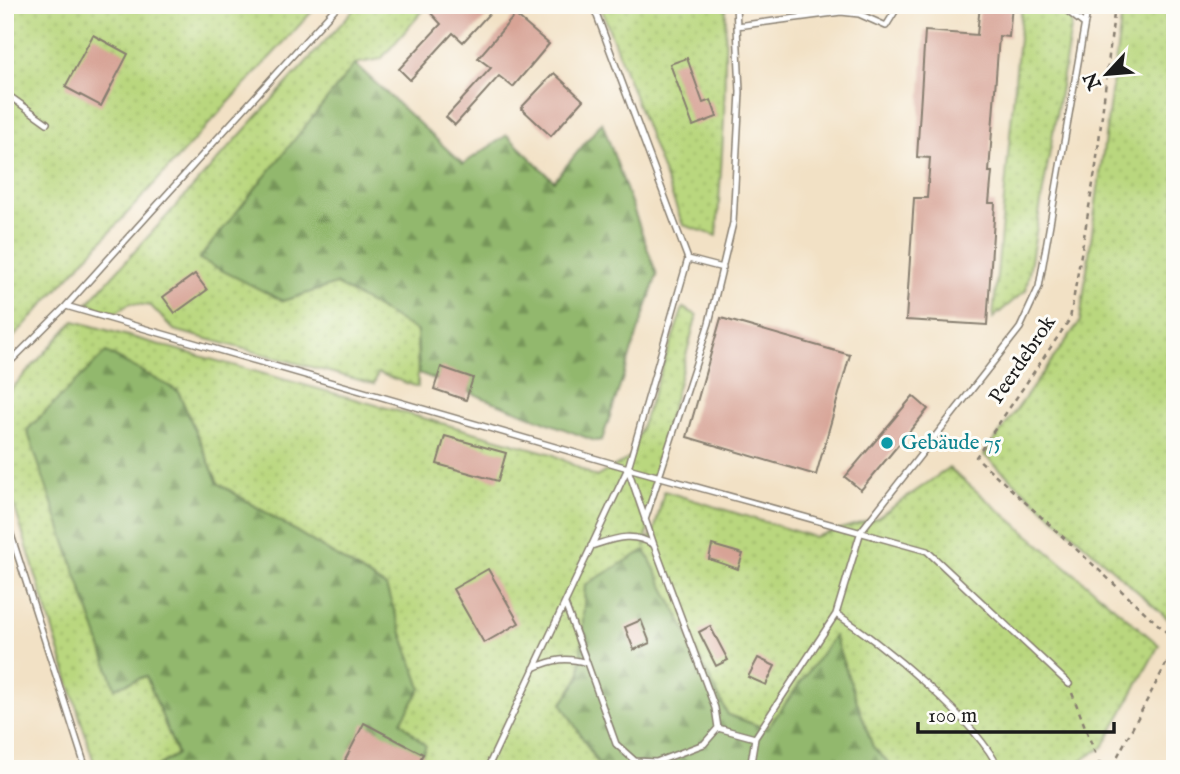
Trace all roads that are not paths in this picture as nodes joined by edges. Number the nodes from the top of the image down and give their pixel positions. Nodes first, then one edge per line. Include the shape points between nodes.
1 (338, 5) edge
2 (593, 5) edge
3 (736, 5) edge
4 (899, 5) edge
5 (1060, 5) edge
6 (1088, 5) edge
7 (1084, 24) junction
8 (737, 26) junction
9 (5, 93) edge
10 (47, 123) dead end
11 (688, 259) junction
12 (723, 268) junction
13 (66, 306) junction
14 (5, 367) edge
15 (628, 468) junction
16 (662, 477) junction
17 (5, 516) edge
18 (645, 520) junction
19 (860, 531) junction
20 (654, 545) junction
21 (591, 546) junction
22 (565, 604) junction
23 (836, 614) junction
24 (587, 663) junction
25 (534, 668) junction
26 (1069, 684) road end
27 (718, 728) junction
28 (755, 738) junction
29 (86, 769) edge
30 (487, 769) edge
31 (750, 769) edge
32 (999, 769) edge

1 - 13 lane
2 - 11 lane
3 - 8 lane
4 - 8 lane via 886,26 841,12
5 - 7 lane
6 - 7 lane
7 - 19 lane via 1039,287 1020,328
8 - 12 lane via 740,92 733,223
9 - 10 lane
11 - 12 lane
11 - 15 lane
12 - 16 lane
13 - 14 lane
13 - 15 lane
15 - 16 lane
15 - 18 lane
15 - 21 lane
16 - 18 lane
16 - 19 lane
17 - 29 lane
18 - 20 lane
19 - 23 lane
19 - 26 lane via 928,551
20 - 21 lane via 642,537 625,536
20 - 27 lane via 715,708
21 - 22 lane
22 - 24 lane
22 - 25 lane
23 - 28 lane
23 - 32 lane via 866,632 972,728
24 - 25 lane via 561,659
24 - 27 lane via 616,744 635,761 656,762 704,744
25 - 30 lane
27 - 28 lane
28 - 31 lane

